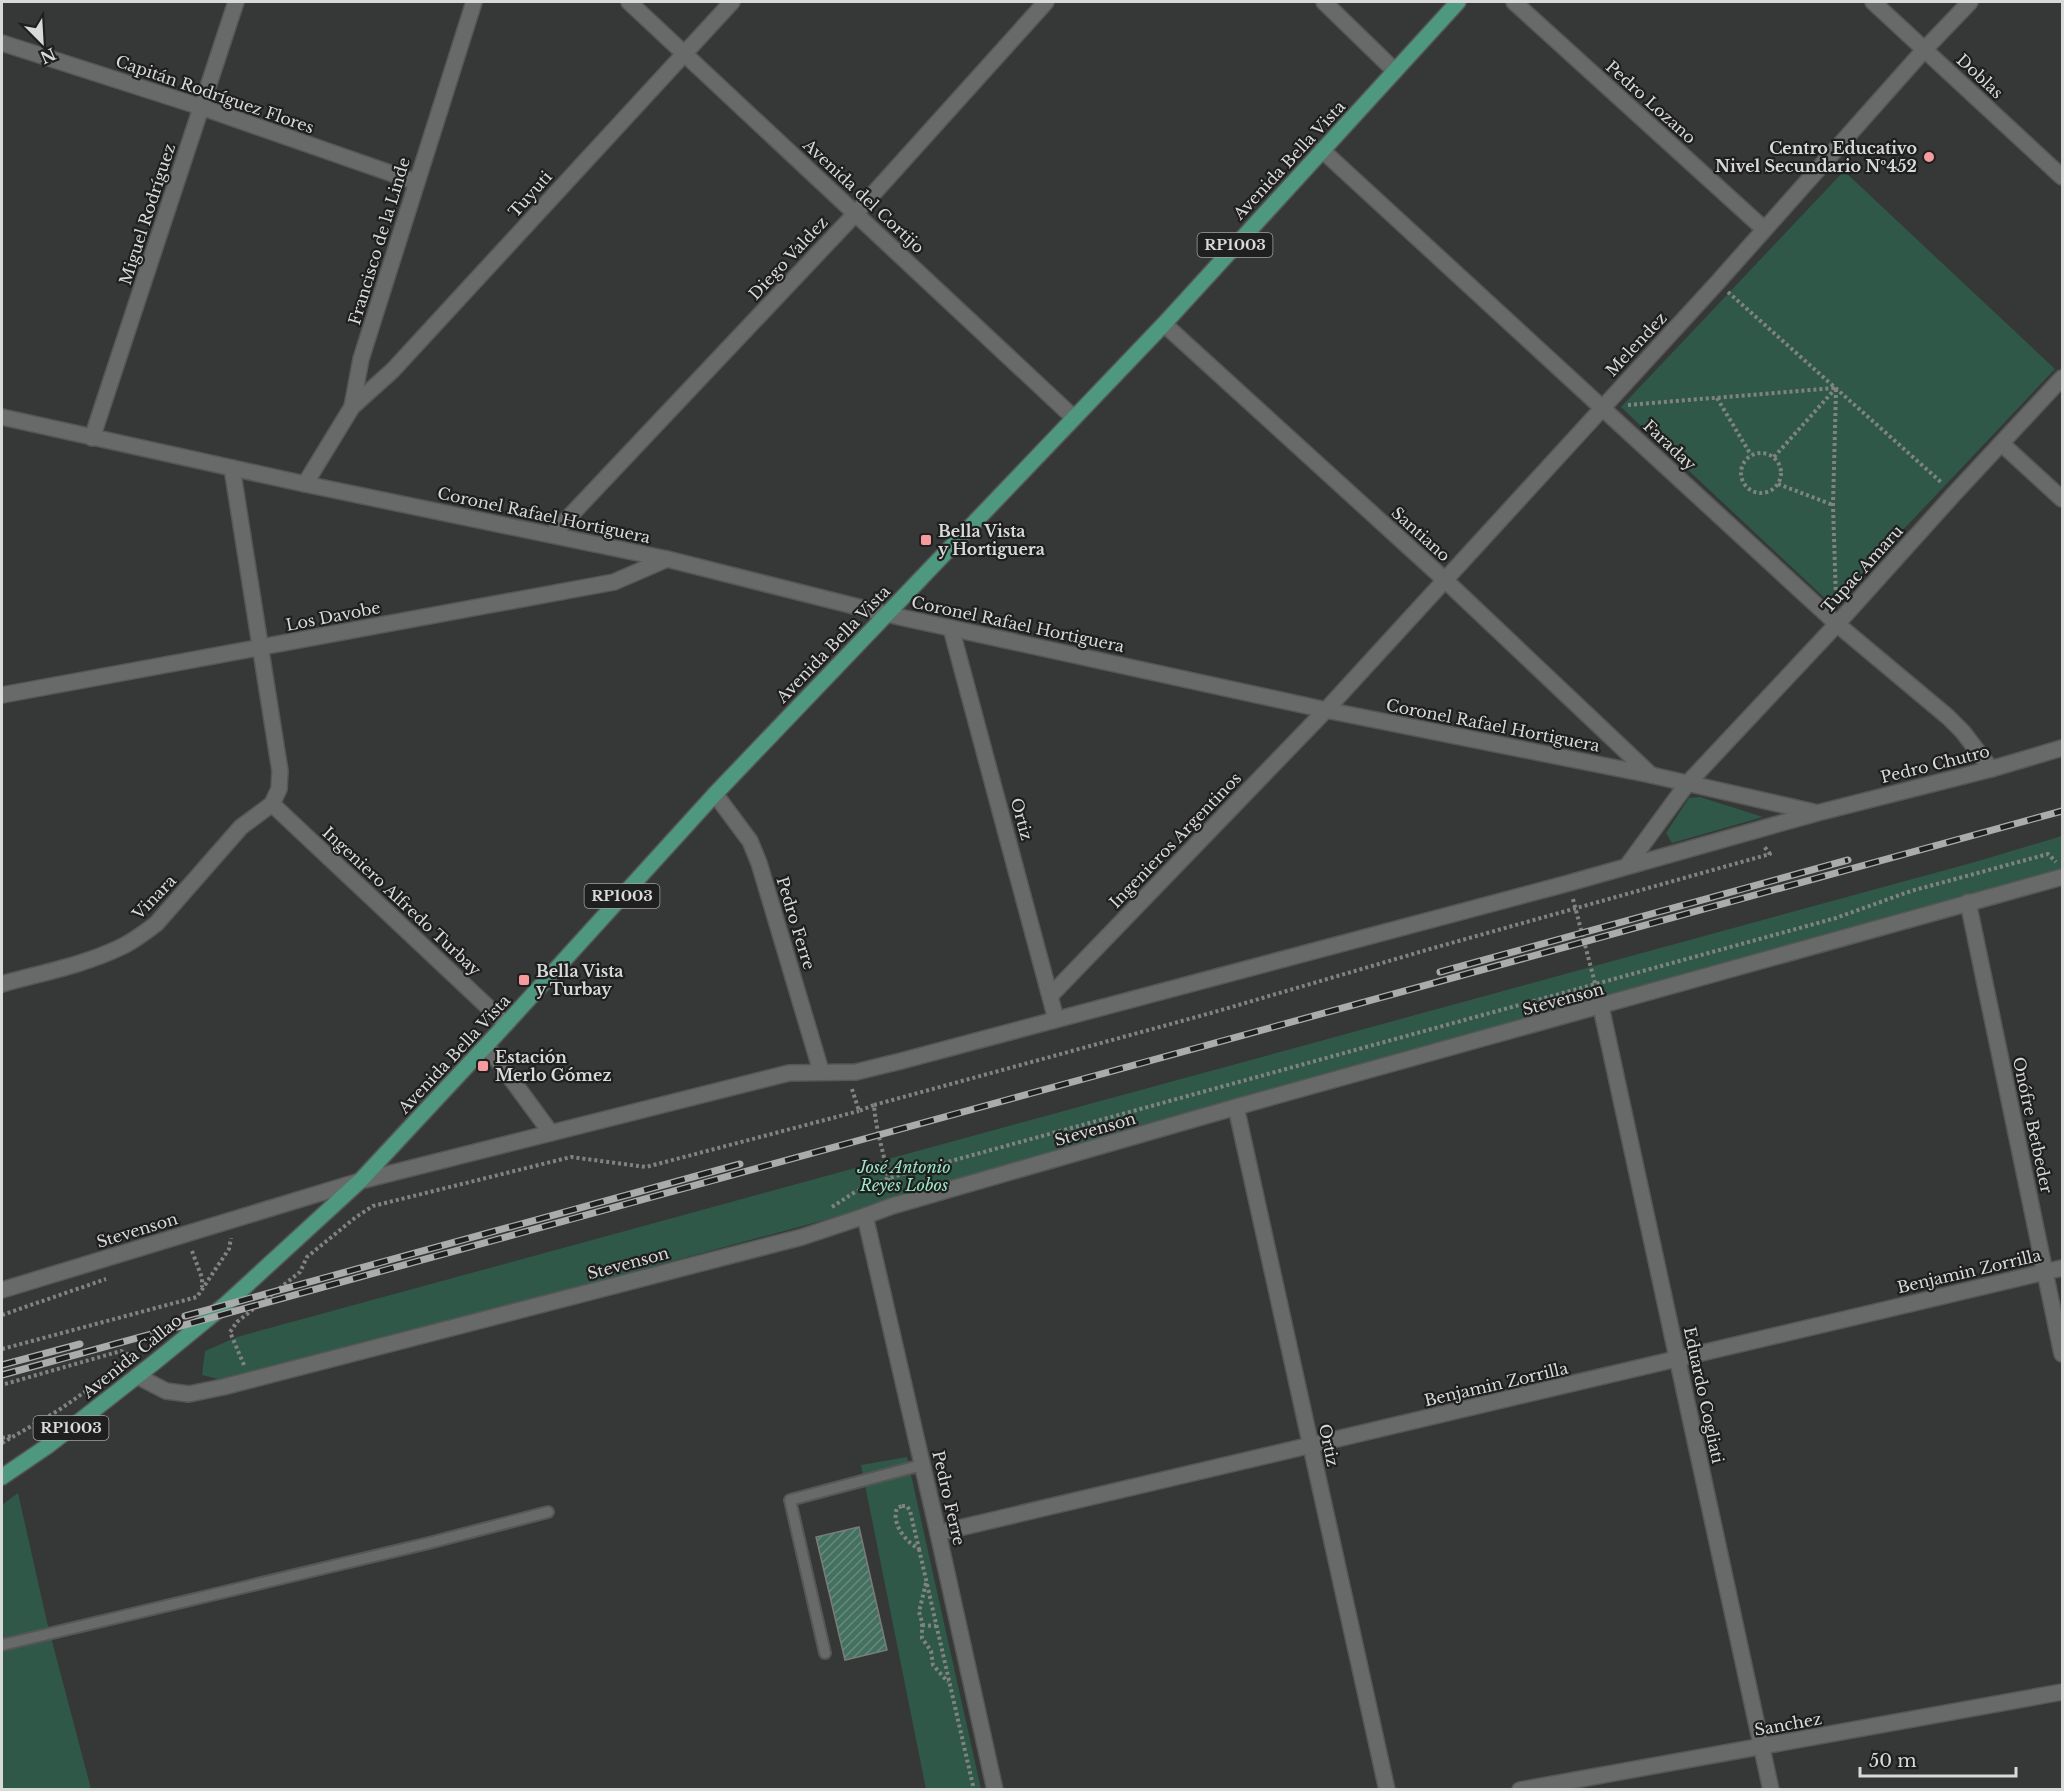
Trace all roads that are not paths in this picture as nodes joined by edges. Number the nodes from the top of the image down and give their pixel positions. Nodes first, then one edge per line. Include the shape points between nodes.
1 (236, 2) edge
2 (474, 2) edge
3 (629, 2) edge
4 (732, 2) edge
5 (1046, 2) edge
6 (1324, 2) edge
7 (1458, 2) edge
8 (1514, 2) edge
9 (1873, 2) edge
10 (1970, 2) edge
11 (2, 43) edge
12 (1925, 49) junction
13 (684, 52) junction
14 (1395, 71) junction
15 (201, 107) junction
16 (1322, 150) junction
17 (2062, 177) edge
18 (416, 182) junction
19 (856, 213) junction
20 (1764, 229) junction
21 (1164, 324) junction
22 (2062, 378) edge
23 (352, 407) junction
24 (1602, 407) junction
25 (2, 417) edge
26 (1074, 418) junction
27 (92, 438) junction
28 (2002, 444) junction
29 (232, 468) junction
30 (305, 484) junction
31 (2062, 499) edge
32 (552, 535) junction
33 (667, 559) junction
34 (1445, 580) junction
35 (886, 614) junction
36 (1837, 624) junction
37 (951, 628) junction
38 (261, 648) junction
39 (2, 695) edge
40 (1326, 710) junction
41 (2062, 748) edge
42 (1991, 769) junction
43 (1651, 775) junction
44 (1687, 784) junction
45 (715, 794) junction
46 (272, 804) junction
47 (1817, 813) junction
48 (1627, 866) junction
49 (2062, 877) edge
50 (1968, 902) junction
51 (2, 984) edge
52 (1051, 995) junction
53 (1601, 1007) junction
54 (1056, 1019) junction
55 (507, 1024) junction
56 (487, 1046) junction
57 (821, 1071) junction
58 (1236, 1107) junction
59 (551, 1133) junction
60 (360, 1181) junction
61 (865, 1216) junction
62 (2062, 1268) edge
63 (2044, 1272) junction
64 (2, 1290) edge
65 (226, 1304) joint
66 (2062, 1354) edge
67 (1677, 1359) junction
68 (137, 1376) junction
69 (1310, 1446) junction
70 (922, 1465) junction
71 (2, 1477) edge
72 (548, 1512) dead end
73 (938, 1533) junction
74 (2, 1645) edge
75 (825, 1653) dead end
76 (2062, 1692) edge
77 (1762, 1747) junction
78 (994, 1790) edge
79 (1387, 1790) edge
80 (1521, 1790) edge
81 (1771, 1790) edge

1 - 15 street, Miguel Rodríguez
2 - 18 street, Francisco de la Linde
3 - 13 street, Avenida del Cortijo
4 - 13 street, Tuyuti
5 - 19 street, Diego Valdez
6 - 14 street
7 - 14 main road, Avenida Bella Vista / RP1003
8 - 20 street, Pedro Lozano
9 - 12 street, Doblas
10 - 12 street, Melendez
11 - 15 street, Capitán Rodríguez Flores
12 - 17 street, Doblas
12 - 20 street, Melendez
13 - 19 street, Avenida del Cortijo
13 - 23 street, Tuyuti via 393,370
14 - 16 main road, Avenida Bella Vista / RP1003
15 - 18 street, Capitán Rodríguez Flores
15 - 27 street, Miguel Rodríguez
16 - 21 main road, Avenida Bella Vista / RP1003
16 - 24 street, Faraday
18 - 23 street, Francisco de la Linde via 361,359
19 - 26 street, Avenida del Cortijo
19 - 32 street, Diego Valdez
20 - 24 street, Melendez
21 - 26 main road, Avenida Bella Vista / RP1003
21 - 34 street, Santiano
22 - 28 street, Tupac Amaru
23 - 30 street, Francisco de la Linde
24 - 34 street, Melendez
24 - 36 street, Faraday
25 - 27 street, Coronel Rafael Hortiguera
26 - 35 main road, Avenida Bella Vista / RP1003
27 - 29 street, Coronel Rafael Hortiguera
28 - 31 street
28 - 36 street, Tupac Amaru
29 - 30 street, Coronel Rafael Hortiguera
29 - 38 street
30 - 32 street, Coronel Rafael Hortiguera
32 - 33 street, Coronel Rafael Hortiguera
33 - 35 street, Coronel Rafael Hortiguera
33 - 38 street, Los Davobe via 614,582
34 - 40 street, Melendez
34 - 43 street, Santiano
35 - 37 street, Coronel Rafael Hortiguera
35 - 45 main road, Avenida Bella Vista / RP1003
36 - 42 street, Faraday via 1964,732
36 - 44 street, Tupac Amaru
37 - 40 street, Coronel Rafael Hortiguera
37 - 52 street, Ortiz
38 - 39 street, Los Davobe
38 - 46 street via 280,771 279,789
40 - 43 street, Coronel Rafael Hortiguera
40 - 52 street, Ingenieros Argentinos
41 - 42 street, Pedro Chutro
42 - 47 street, Pedro Chutro
43 - 44 street, Coronel Rafael Hortiguera
44 - 47 street, Coronel Rafael Hortiguera
44 - 48 street, Tupac Amaru
45 - 55 main road, Avenida Bella Vista / RP1003
45 - 57 street, Pedro Ferre via 750,841 759,863
46 - 51 street, Vinara via 241,827 156,924 140,936 92,959
46 - 55 street, Ingeniero Alfredo Turbay
47 - 48 street, Stevenson
48 - 54 street, Stevenson
49 - 50 street, Stevenson
50 - 53 street, Stevenson
50 - 63 street, Onófre Betbeder
52 - 54 street, Ortiz
53 - 58 street, Stevenson
53 - 67 street, Eduardo Cogliati
54 - 57 street, Stevenson via 856,1072
55 - 56 main road, Avenida Bella Vista / RP1003
56 - 59 street
56 - 60 main road, Avenida Bella Vista / RP1003
57 - 59 street, Stevenson via 789,1073
58 - 61 street, Stevenson
58 - 69 street, Ortiz
59 - 60 street, Stevenson
60 - 64 street, Stevenson
60 - 65 main road, Avenida Bella Vista / RP1003
61 - 68 street, Stevenson via 802,1237 223,1387 189,1394 166,1391
61 - 70 street, Pedro Ferre
62 - 63 street, Benjamin Zorrilla
63 - 66 street, Onófre Betbeder
63 - 67 street, Benjamin Zorrilla
65 - 68 main road, Avenida Callao / RP1003
67 - 69 street, Benjamin Zorrilla
67 - 77 street, Eduardo Cogliati
68 - 71 main road, Avenida Callao / RP1003
69 - 73 street, Benjamin Zorrilla
69 - 79 street, Ortiz
70 - 73 street, Pedro Ferre
70 - 75 lane via 789,1500
72 - 74 lane
73 - 78 street, Pedro Ferre
76 - 77 street, Sanchez
77 - 80 street, Sanchez
77 - 81 street, Eduardo Cogliati

